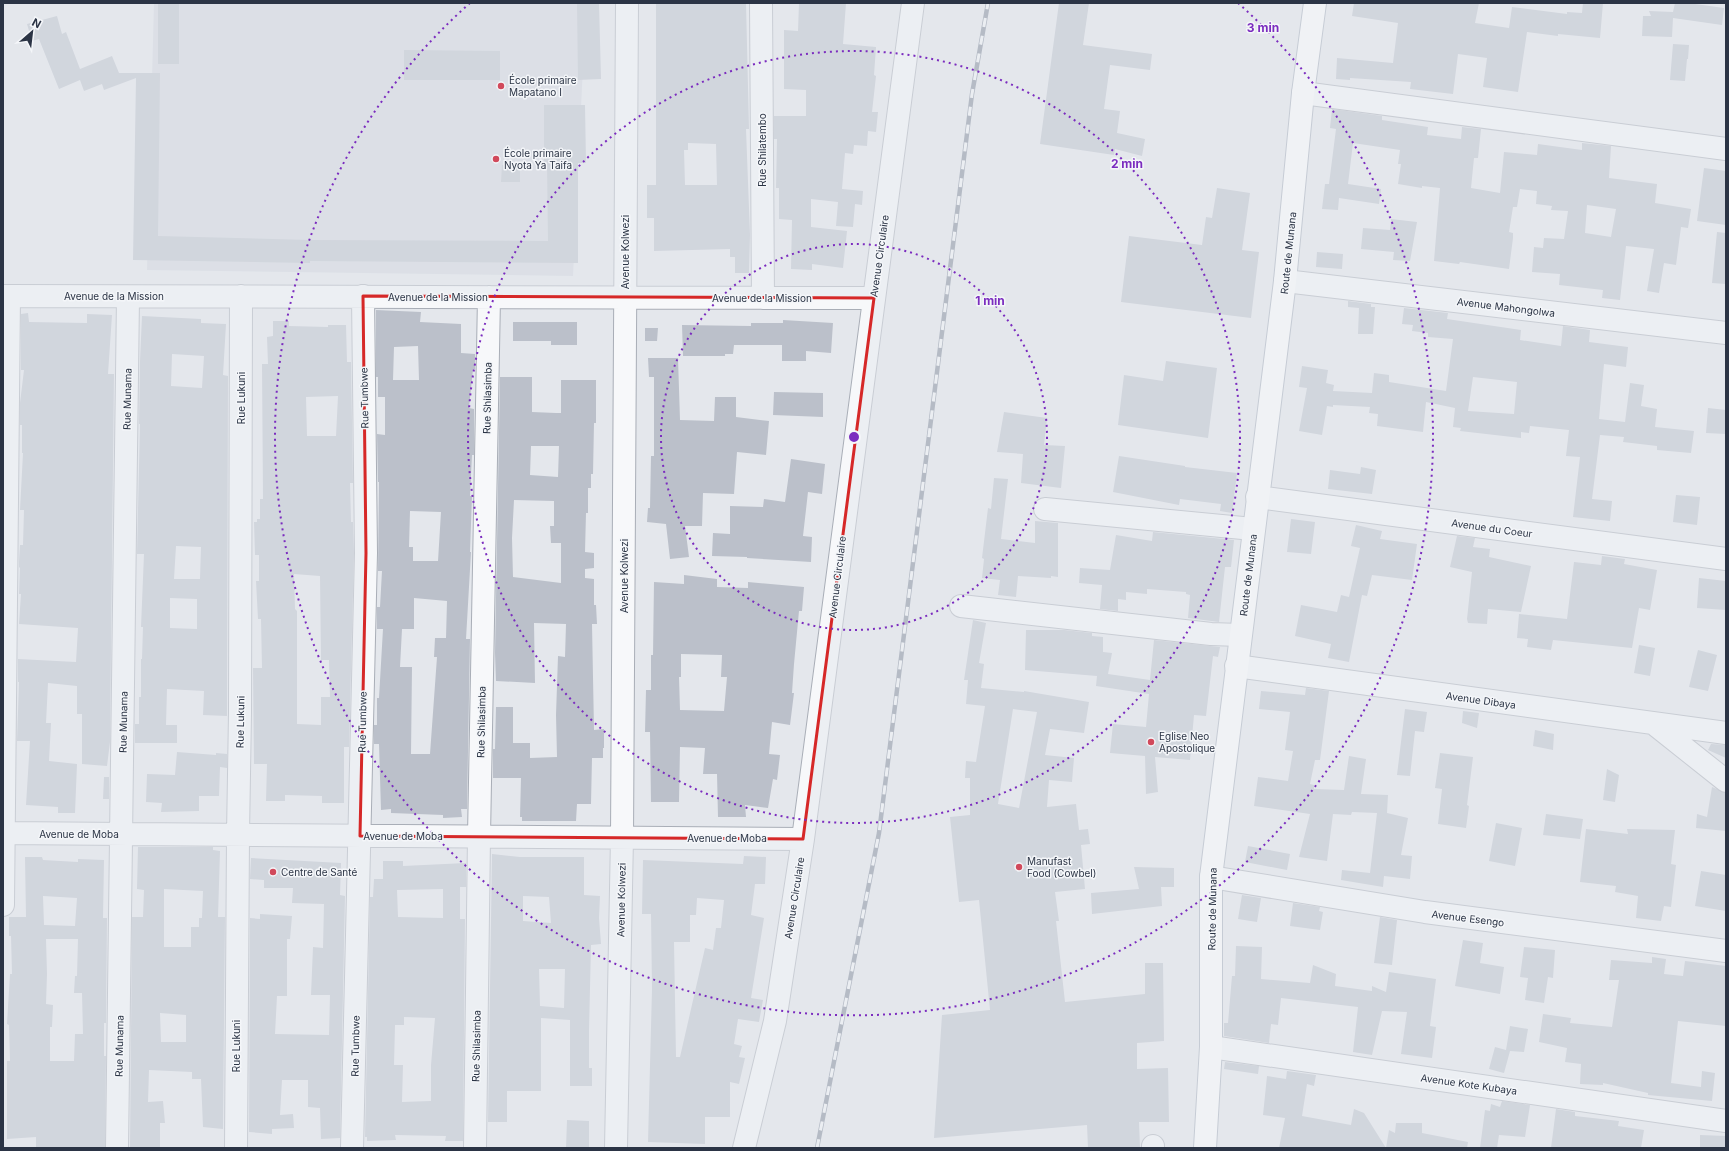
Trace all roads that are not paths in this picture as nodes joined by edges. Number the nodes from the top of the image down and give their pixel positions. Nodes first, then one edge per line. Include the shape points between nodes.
1 (627, 3) edge
2 (761, 3) edge
3 (913, 3) edge
4 (1315, 3) edge
5 (1303, 93) junction
6 (1726, 149) edge
7 (1285, 281) junction
8 (6, 296) edge
9 (241, 296) junction
10 (363, 296) junction
11 (128, 297) junction
12 (489, 297) junction
13 (625, 297) junction
14 (763, 298) junction
15 (874, 298) junction
16 (1726, 333) edge
17 (1258, 497) junction
18 (1045, 509) dead end
19 (1253, 530) junction
20 (1726, 559) edge
21 (961, 606) dead end
22 (1240, 635) junction
23 (1236, 666) junction
24 (1653, 723) junction
25 (1726, 732) edge
26 (1726, 782) edge
27 (4, 833) edge
28 (121, 834) junction
29 (238, 835) junction
30 (360, 836) junction
31 (479, 836) junction
32 (622, 837) junction
33 (803, 839) junction
34 (1211, 877) junction
35 (3, 905) edge
36 (1726, 951) edge
37 (1212, 1047) junction
38 (1726, 1121) edge
39 (118, 1148) edge
40 (236, 1148) edge
41 (352, 1148) edge
42 (476, 1148) edge
43 (616, 1148) edge
44 (744, 1148) edge
45 (1205, 1148) edge

1 - 13 street, Avenue Kolwezi
2 - 14 street, Rue Shilatembo
3 - 15 street, Avenue Circulaire
4 - 5 main road, Route de Munana
5 - 6 street
5 - 7 main road, Route de Munana
7 - 16 street, Avenue Mahongolwa
7 - 17 main road, Route de Munana
8 - 11 street, Avenue de la Mission
8 - 27 street
9 - 10 street, Avenue de la Mission
9 - 11 street, Avenue de la Mission
9 - 29 street, Rue Lukuni
10 - 12 street, Avenue de la Mission
10 - 30 street, Rue Tumbwe via 366,553
11 - 28 street, Rue Munama
12 - 13 street, Avenue de la Mission
12 - 31 street, Rue Shilasimba
13 - 14 street, Avenue de la Mission
13 - 32 street, Avenue Kolwezi
14 - 15 street, Avenue de la Mission
15 - 33 street, Avenue Circulaire
17 - 19 main road, Route de Munana
17 - 20 street, Avenue du Coeur
18 - 19 street
19 - 22 main road, Route de Munana
21 - 22 street
22 - 23 main road, Route de Munana
23 - 24 street, Avenue Dibaya
23 - 34 main road, Route de Munana
24 - 25 street, Avenue Dibaya
24 - 26 street
27 - 28 street, Avenue de Moba
27 - 35 street
28 - 29 street, Avenue de Moba
28 - 39 street, Rue Munama
29 - 30 street, Avenue de Moba
29 - 40 street, Rue Lukuni
30 - 31 street, Avenue de Moba
30 - 41 street, Rue Tumbwe
31 - 32 street, Avenue de Moba
31 - 42 street, Rue Shilasimba
32 - 33 street, Avenue de Moba
32 - 43 street, Avenue Kolwezi
33 - 44 street, Avenue Circulaire via 775,1021
34 - 36 street, Avenue Esengo via 1425,912
34 - 37 main road, Route de Munana
37 - 38 street, Avenue Kote Kubaya
37 - 45 main road, Route de Munana

